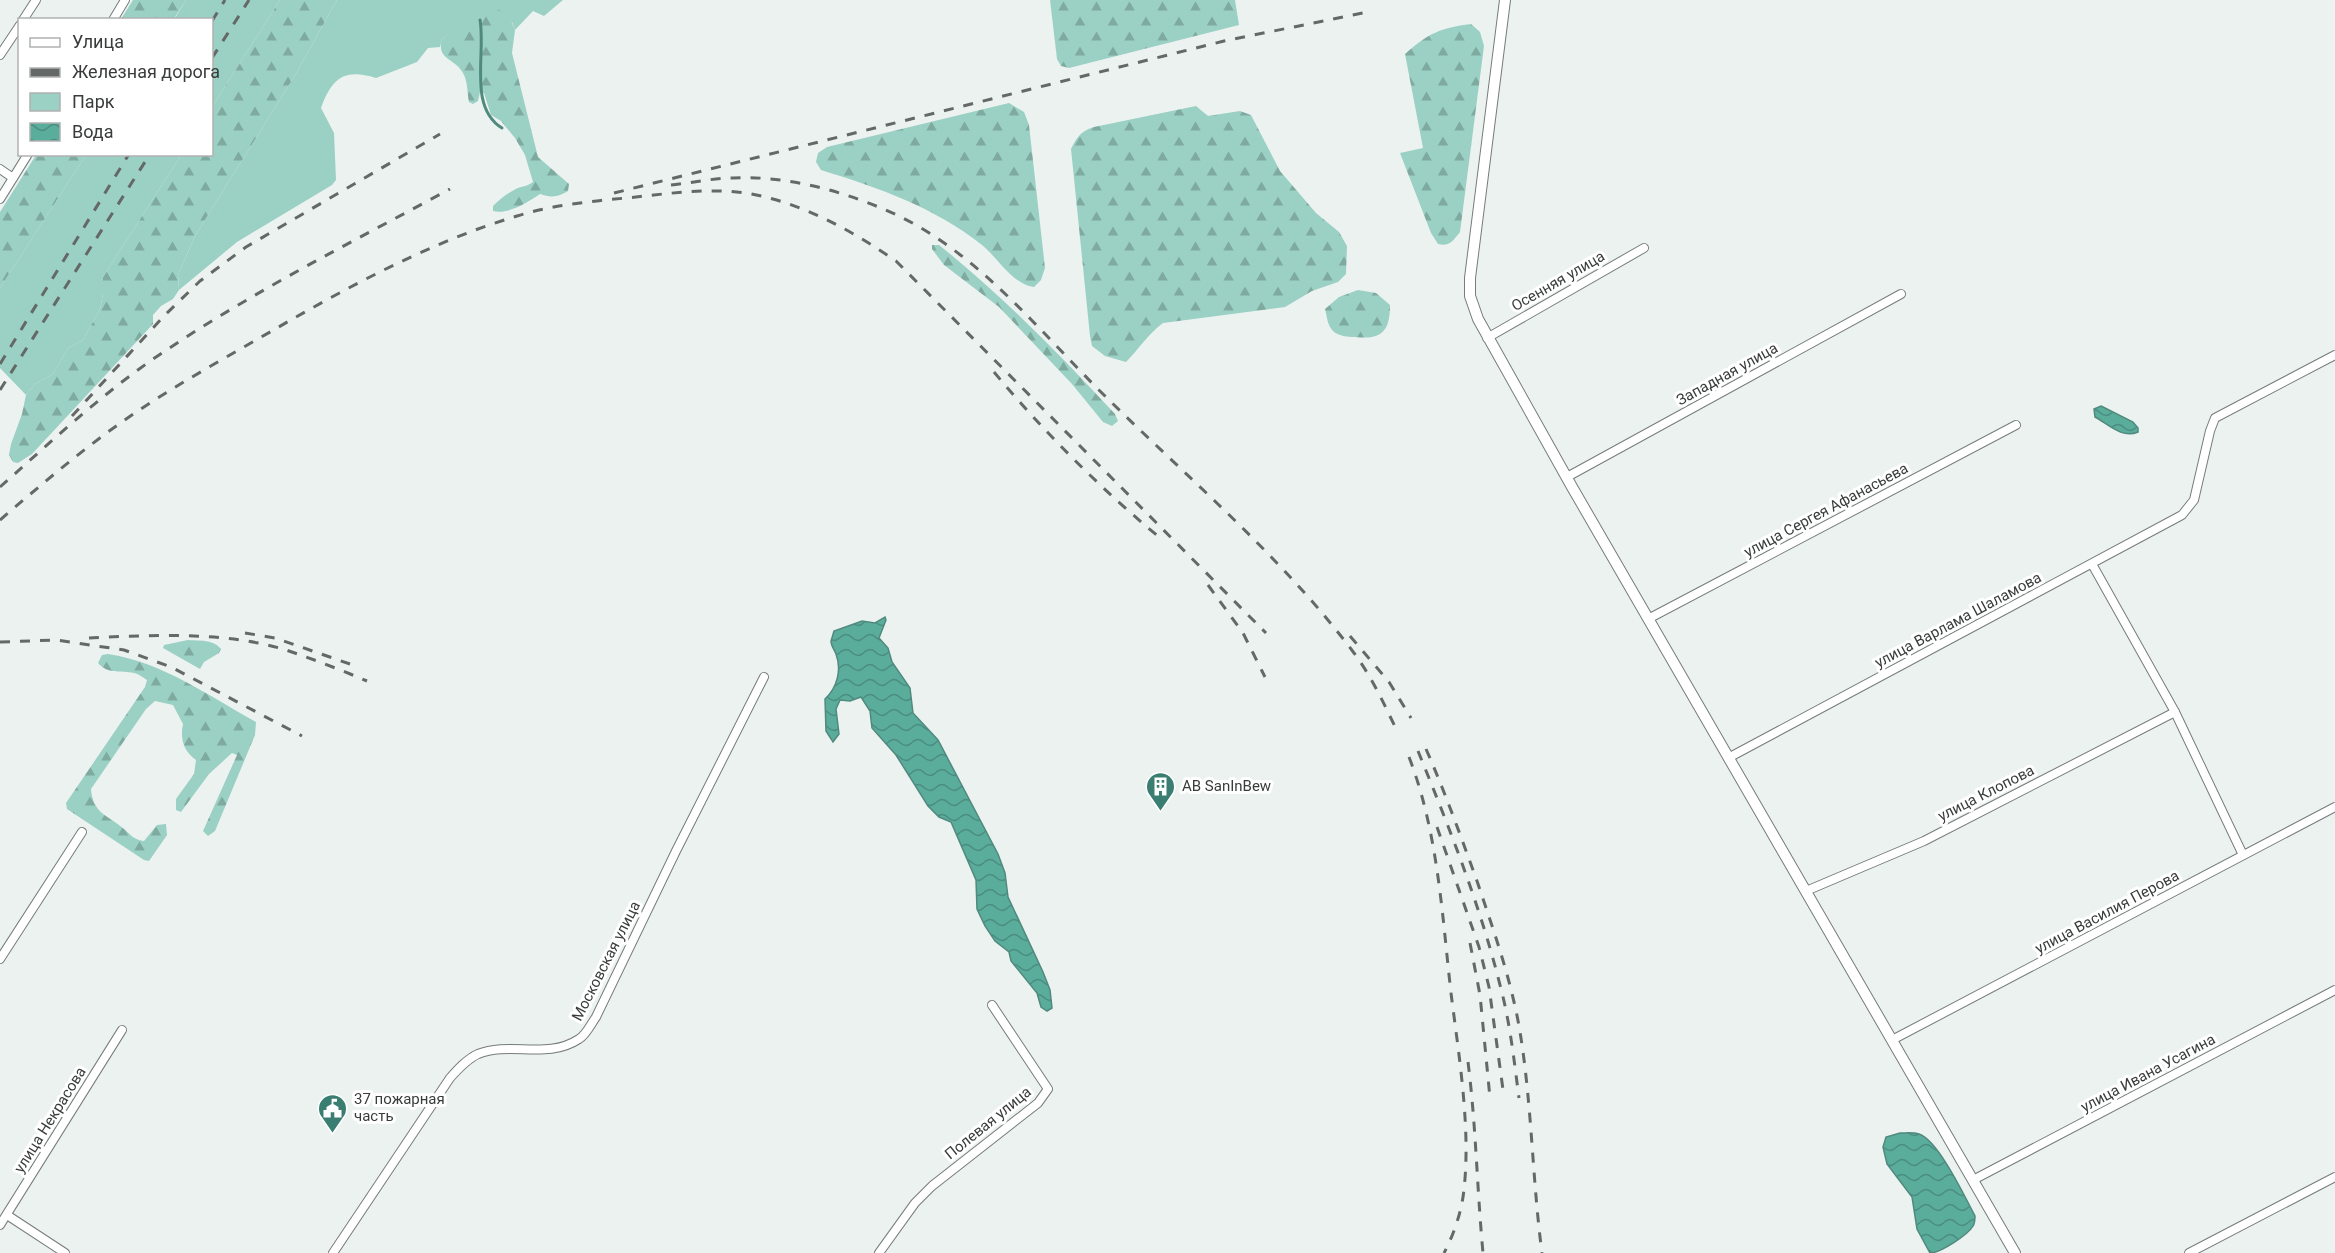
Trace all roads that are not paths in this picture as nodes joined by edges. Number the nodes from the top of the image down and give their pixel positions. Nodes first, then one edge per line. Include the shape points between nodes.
1 (36, 0) edge
2 (125, 0) edge
3 (1505, 0) edge
4 (24, 18) edge
5 (114, 18) edge
6 (18, 28) edge
7 (0, 55) edge
8 (27, 156) edge
9 (0, 169) edge
10 (14, 178) junction
11 (0, 199) edge
12 (1644, 248) dead end
13 (1901, 294) dead end
14 (1486, 338) junction
15 (2335, 355) edge
16 (2016, 425) dead end
17 (1567, 477) junction
18 (2092, 564) junction
19 (1648, 619) junction
20 (764, 676) dead end
21 (2175, 712) junction
22 (1730, 757) junction
23 (2335, 807) edge
24 (82, 832) dead end
25 (2243, 855) junction
26 (1806, 891) junction
27 (0, 959) edge
28 (2335, 990) edge
29 (992, 1005) dead end
30 (122, 1030) dead end
31 (1892, 1040) junction
32 (2335, 1177) edge
33 (1973, 1180) junction
34 (7, 1215) junction
35 (0, 1225) edge
36 (65, 1253) edge
37 (333, 1253) edge
38 (879, 1253) edge
39 (2015, 1253) edge
40 (2189, 1253) edge

1 - 4 street
2 - 5 street
3 - 14 street via 1470,278 1470,296
6 - 7 street
8 - 10 street
9 - 10 street
10 - 11 street
12 - 14 street, Осенняя улица
13 - 17 street, Западная улица
14 - 17 street
15 - 18 street, улица Варлама Шаламова via 2216,418 2194,500 2182,515
16 - 19 street, улица Сергея Афанасьева
17 - 19 street
18 - 21 street
18 - 22 street, улица Варлама Шаламова
19 - 22 street
20 - 37 street, Московская улица via 596,1017 581,1038 560,1049 492,1051 467,1061 450,1078
21 - 25 street
21 - 26 street, улица Клопова via 1924,841
22 - 26 street
23 - 25 street, улица Василия Перова
24 - 27 street
25 - 31 street, улица Василия Перова
26 - 31 street
28 - 33 street, улица Ивана Усагина
29 - 38 street, Полевая улица via 1048,1089 1038,1103 932,1186
30 - 34 street, улица Некрасова
31 - 33 street
32 - 40 street
33 - 39 street
34 - 35 street, улица Некрасова
34 - 36 street

